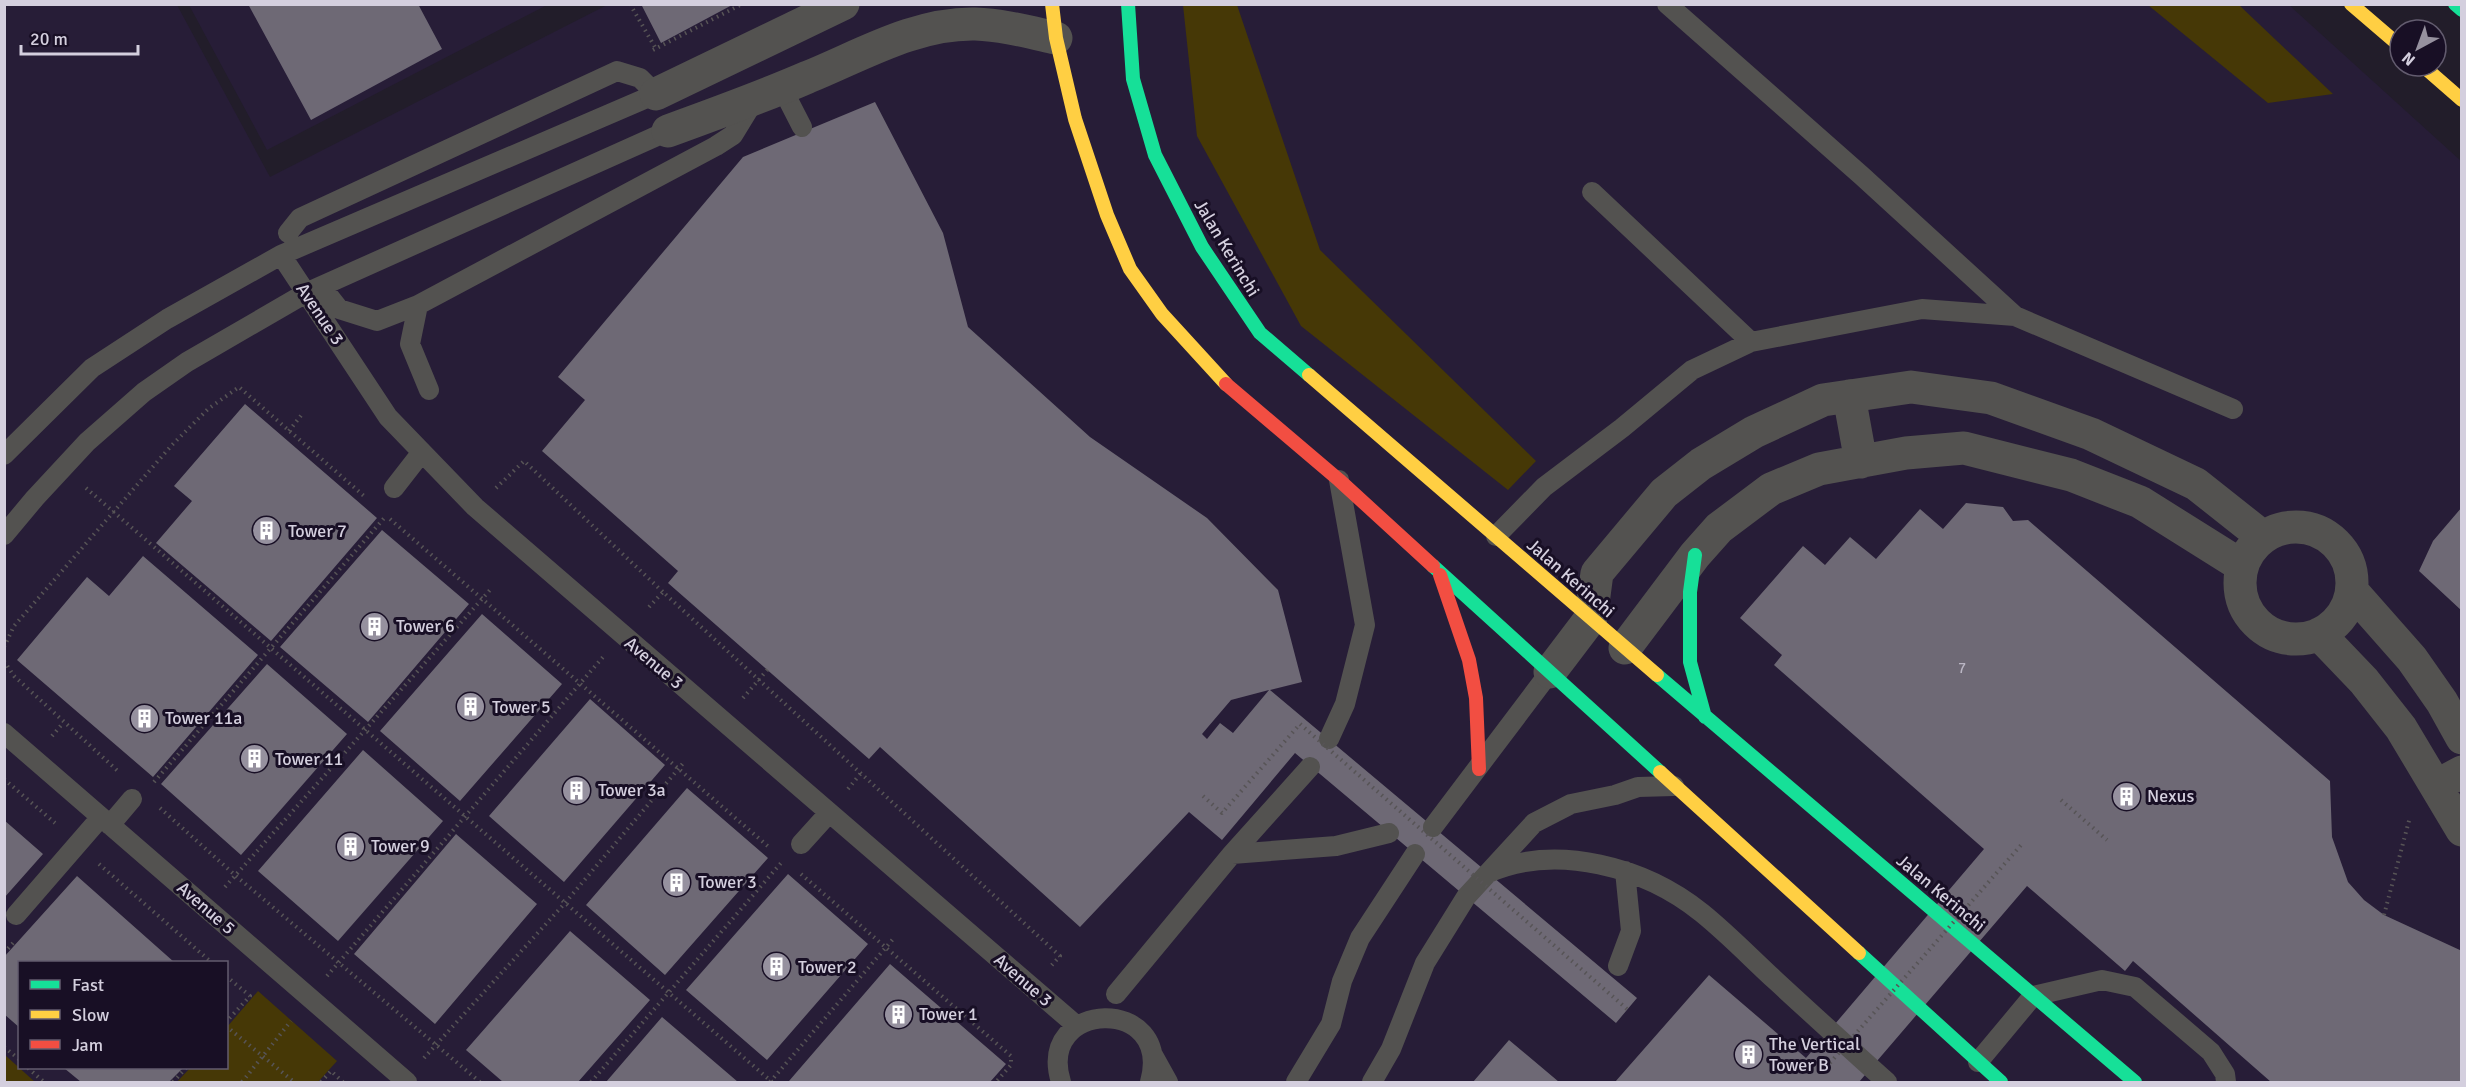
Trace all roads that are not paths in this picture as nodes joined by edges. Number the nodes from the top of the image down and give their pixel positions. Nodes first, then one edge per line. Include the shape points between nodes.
1 (843, 4) edge
2 (1052, 4) edge
3 (1128, 4) edge
4 (1668, 4) edge
5 (2351, 4) edge
6 (2455, 4) edge
7 (2462, 10) edge
8 (973, 14) edge
9 (2388, 36) edge
10 (1056, 38) junction
11 (2437, 78) edge
12 (656, 94) junction
13 (768, 94) junction
14 (2462, 100) edge
15 (802, 127) dead end
16 (668, 131) joint
17 (1592, 192) dead end
18 (288, 232) dead end
19 (280, 255) junction
20 (315, 292) junction
21 (418, 305) junction
22 (2015, 316) junction
23 (1751, 342) junction
24 (429, 390) dead end
25 (1850, 396) junction
26 (2016, 407) junction
27 (2233, 409) dead end
28 (422, 452) junction
29 (4, 455) edge
30 (2007, 459) junction
31 (1861, 462) junction
32 (1339, 480) junction
33 (394, 488) dead end
34 (4, 535) edge
35 (1496, 536) junction
36 (2263, 537) junction
37 (1695, 555) junction
38 (2242, 566) junction
39 (1438, 571) junction
40 (2352, 591) junction
41 (1591, 618) junction
42 (2319, 634) junction
43 (1625, 648) junction
44 (1550, 672) junction
45 (1705, 717) junction
46 (4, 733) edge
47 (2462, 738) edge
48 (1329, 739) dead end
49 (1310, 767) dead end
50 (1479, 769) junction
51 (2449, 779) edge
52 (1674, 786) junction
53 (132, 799) dead end
54 (829, 813) junction
55 (1433, 820) dead end
56 (106, 821) junction
57 (2462, 830) edge
58 (1389, 833) dead end
59 (801, 844) dead end
60 (1232, 854) junction
61 (1414, 854) dead end
62 (1625, 871) junction
63 (1488, 873) junction
64 (16, 915) dead end
65 (1618, 966) dead end
66 (1116, 994) dead end
67 (2033, 996) junction
68 (1077, 1026) junction
69 (1152, 1053) junction
70 (1978, 1062) junction
71 (407, 1083) edge
72 (1061, 1083) edge
73 (1150, 1083) edge
74 (1168, 1083) edge
75 (1296, 1083) edge
76 (1372, 1083) edge
77 (1887, 1083) edge
78 (2001, 1083) edge
79 (2135, 1083) edge
80 (2226, 1083) edge

1 - 12 street
2 - 10 main road
3 - 35 main road, Jalan Kerinchi via 1132,79 1155,155 1202,247 1242,310 1260,333
4 - 22 lane
5 - 9 main road
6 - 7 main road
8 - 10 street via 1002,26
8 - 13 street via 893,39
10 - 32 main road via 1079,129 1107,215 1130,269 1162,314 1219,378
11 - 14 main road
12 - 18 lane via 640,78 617,71 300,218
12 - 19 lane
13 - 15 lane
13 - 16 street
13 - 21 lane via 733,135 716,146
16 - 20 lane
17 - 23 lane
19 - 20 lane, Avenue 3
19 - 29 lane via 167,319 92,368
20 - 21 lane via 339,309 377,321
20 - 28 lane, Avenue 3 via 388,417
20 - 34 lane via 187,362 144,392 87,442
21 - 24 lane via 410,344
22 - 23 lane via 1922,309
22 - 27 lane
23 - 35 lane via 1692,370 1544,487
25 - 26 street via 1911,387 1991,398
25 - 31 street
25 - 41 street via 1823,400 1754,432 1701,464 1664,493 1597,573
26 - 30 street
26 - 36 street via 2091,434 2196,484
28 - 33 lane
28 - 54 lane, Avenue 3 via 475,507
30 - 31 street via 1964,448
30 - 38 street via 2072,475 2140,502
31 - 37 street via 1819,469 1771,489 1719,528
32 - 39 main road
32 - 48 lane via 1365,625 1345,704
35 - 41 main road, Jalan Kerinchi
36 - 38 street
36 - 40 street via 2298,526 2333,540 2352,573
37 - 43 street
37 - 45 main road via 1690,592 1690,662
38 - 42 street via 2243,602 2266,630 2283,638
39 - 44 main road
39 - 50 main road via 1469,660 1476,698
40 - 42 street via 2335,624
40 - 47 street via 2412,659
41 - 43 main road, Jalan Kerinchi
41 - 44 street
42 - 51 street
43 - 45 main road, Jalan Kerinchi
44 - 50 lane
44 - 52 main road
45 - 67 main road, Jalan Kerinchi
46 - 56 lane, Avenue 5
49 - 60 lane
50 - 55 lane
51 - 57 street
52 - 63 lane via 1638,787 1571,804 1534,823
52 - 70 main road
53 - 56 lane
54 - 59 lane
54 - 68 lane, Avenue 3
56 - 64 lane
56 - 71 lane, Avenue 5
58 - 60 lane via 1336,846
60 - 66 lane
61 - 75 lane via 1360,938 1342,981 1331,1024
62 - 63 lane via 1553,859 1510,863
62 - 65 lane via 1631,931
62 - 77 lane via 1701,912
63 - 76 lane via 1466,897 1425,963 1392,1049
67 - 70 lane
67 - 79 main road, Jalan Kerinchi
67 - 80 lane via 2102,980 2135,987 2211,1052 2225,1074
68 - 69 lane via 1090,1019 1121,1019 1146,1039
68 - 72 lane via 1059,1051
69 - 73 lane
69 - 74 lane
70 - 78 main road

